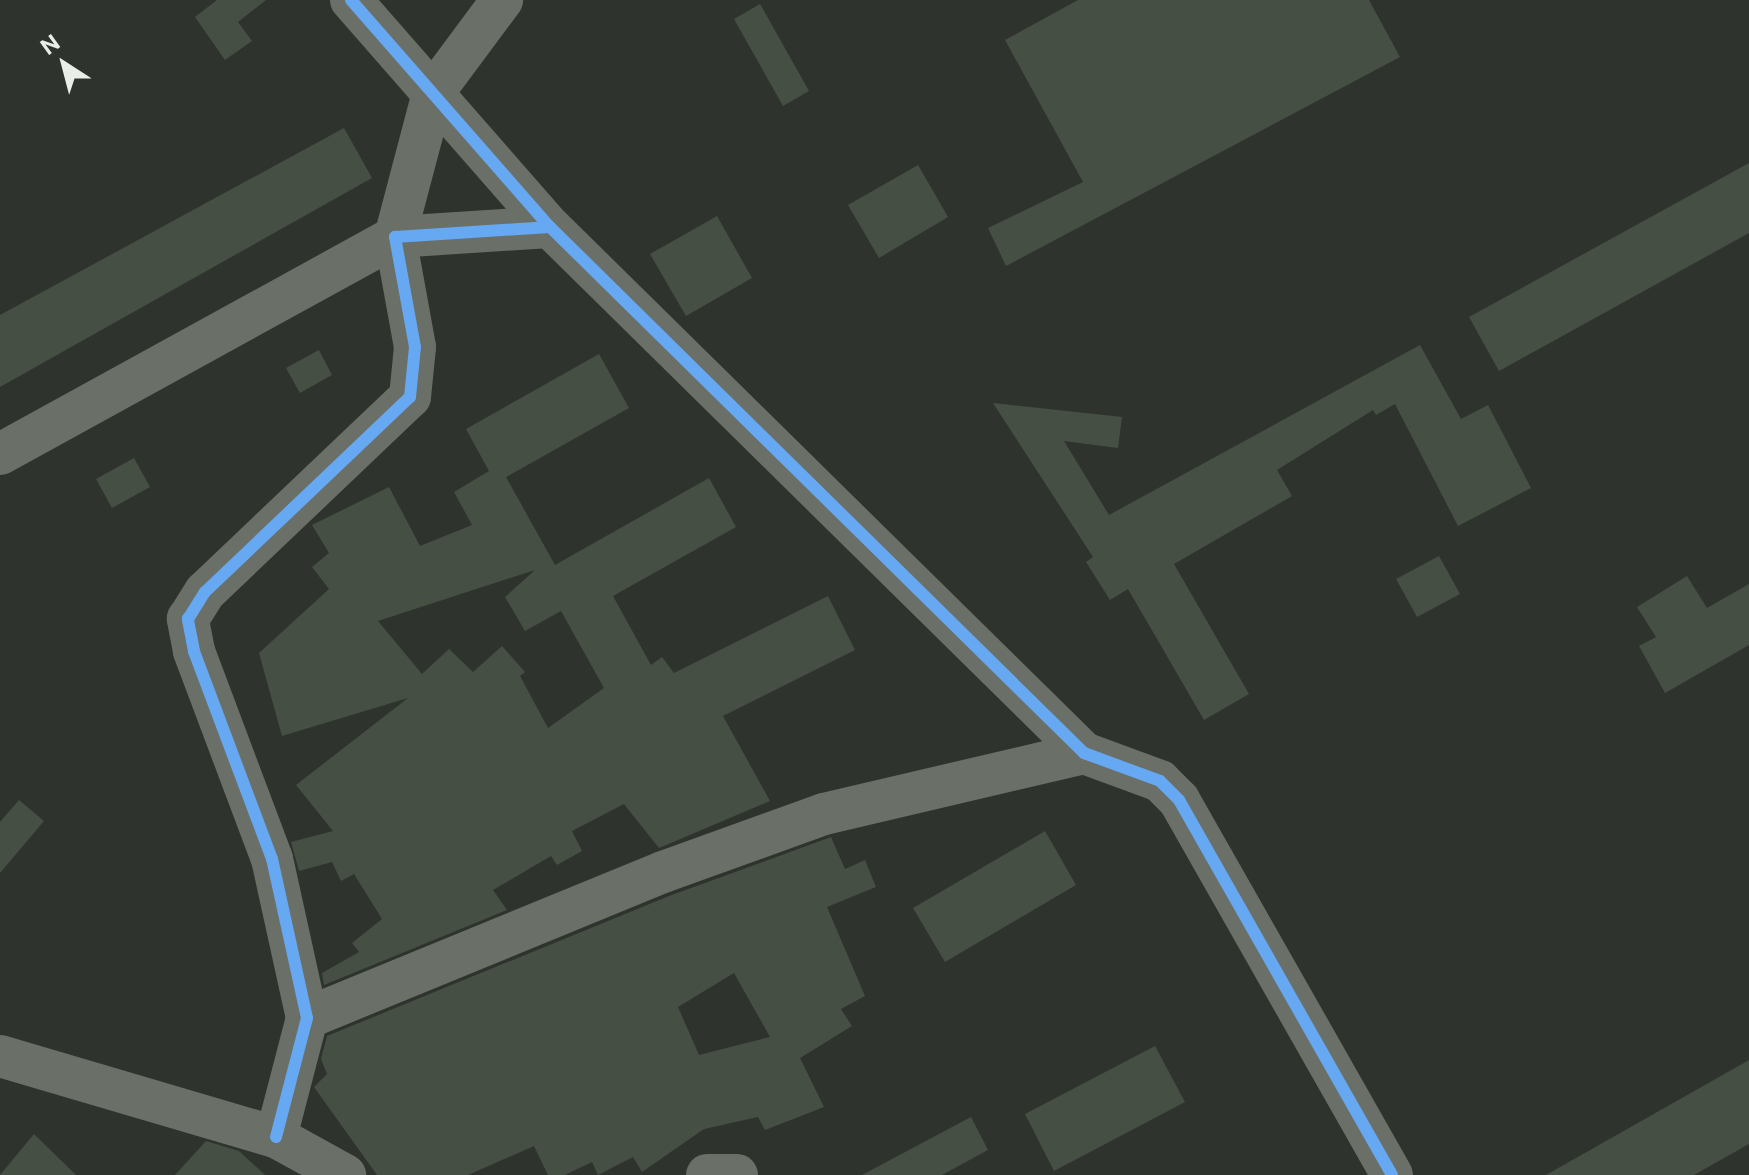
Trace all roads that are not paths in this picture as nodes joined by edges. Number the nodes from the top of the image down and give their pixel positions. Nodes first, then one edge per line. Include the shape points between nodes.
1 (351, 0) edge
2 (502, 0) edge
3 (433, 93) junction
4 (550, 227) junction
5 (395, 237) junction
6 (0, 454) edge
7 (1084, 753) junction
8 (307, 1018) junction
9 (0, 1056) edge
10 (276, 1137) junction
11 (345, 1175) edge
12 (707, 1175) edge
13 (737, 1175) edge
14 (1392, 1175) edge

1 - 3 street
2 - 3 street
3 - 4 street
3 - 5 street
4 - 5 street
4 - 7 street
5 - 6 street
5 - 8 street via 415,347 410,397 205,592 188,619 194,651 272,859
7 - 8 street via 824,814 663,872
7 - 14 street via 1160,781 1179,800
8 - 10 street
9 - 10 street
10 - 11 street
12 - 13 street

